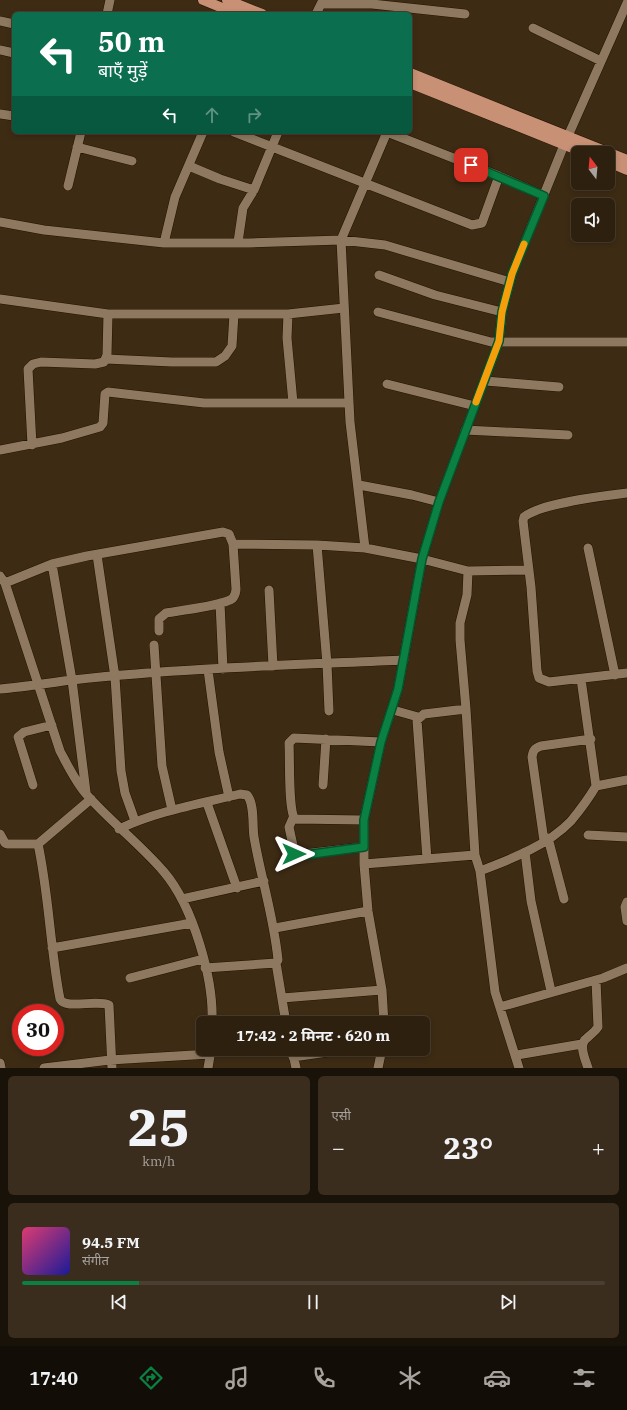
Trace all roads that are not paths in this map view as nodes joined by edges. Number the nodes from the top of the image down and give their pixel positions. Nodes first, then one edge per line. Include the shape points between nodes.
1 (110, 0) edge
2 (203, 0) edge
3 (227, 0) edge
4 (322, 2) edge
5 (627, 3) edge
6 (107, 12) edge
7 (232, 12) edge
8 (257, 12) edge
9 (317, 12) edge
10 (465, 14) dead end
11 (0, 21) edge
12 (12, 24) edge
13 (533, 28) dead end
14 (0, 50) edge
15 (12, 53) edge
16 (601, 61) junction
17 (412, 74) edge
18 (412, 84) edge
19 (0, 114) edge
20 (12, 116) edge
21 (80, 134) edge
22 (202, 134) edge
23 (239, 134) edge
24 (277, 134) edge
25 (386, 134) edge
26 (392, 134) edge
27 (566, 140) junction
28 (272, 146) junction
29 (575, 146) edge
30 (77, 147) junction
31 (627, 160) edge
32 (132, 161) dead end
33 (615, 165) edge
34 (189, 166) junction
35 (627, 170) edge
36 (499, 176) junction
37 (365, 184) junction
38 (68, 186) dead end
39 (254, 190) junction
40 (544, 196) junction
41 (0, 222) edge
42 (341, 240) junction
43 (238, 242) junction
44 (164, 243) junction
45 (379, 275) dead end
46 (510, 282) junction
47 (0, 299) edge
48 (344, 308) junction
49 (378, 312) dead end
50 (502, 312) junction
51 (108, 314) junction
52 (234, 314) junction
53 (288, 314) junction
54 (499, 341) junction
55 (627, 342) edge
56 (106, 359) junction
57 (485, 380) junction
58 (387, 384) dead end
59 (559, 387) dead end
60 (349, 403) junction
61 (293, 404) junction
62 (475, 406) junction
63 (465, 430) junction
64 (568, 436) dead end
65 (32, 445) junction
66 (0, 450) edge
67 (359, 485) junction
68 (627, 493) edge
69 (439, 502) junction
70 (233, 544) junction
71 (317, 544) junction
72 (365, 548) junction
73 (588, 548) dead end
74 (97, 555) junction
75 (422, 559) junction
76 (52, 564) junction
77 (529, 570) junction
78 (468, 571) junction
79 (2, 580) edge
80 (269, 590) dead end
81 (220, 603) junction
82 (159, 631) dead end
83 (154, 645) dead end
84 (404, 660) junction
85 (327, 664) junction
86 (273, 666) junction
87 (223, 668) junction
88 (208, 670) junction
89 (156, 673) junction
90 (627, 673) edge
91 (615, 675) junction
92 (115, 677) junction
93 (581, 679) junction
94 (72, 680) junction
95 (38, 686) junction
96 (0, 689) edge
97 (466, 709) junction
98 (393, 710) junction
99 (329, 711) dead end
100 (418, 717) junction
101 (52, 726) junction
102 (326, 739) junction
103 (591, 739) junction
104 (381, 742) junction
105 (627, 780) edge
106 (33, 785) dead end
107 (323, 785) dead end
108 (596, 786) junction
109 (88, 797) junction
110 (229, 797) junction
111 (207, 803) junction
112 (172, 810) junction
113 (293, 818) junction
114 (364, 820) junction
115 (135, 821) junction
116 (119, 829) junction
117 (0, 834) edge
118 (588, 835) dead end
119 (627, 837) edge
120 (546, 840) junction
121 (38, 844) junction
122 (364, 847) junction
123 (525, 852) junction
124 (475, 855) junction
125 (427, 859) junction
126 (364, 864) junction
127 (480, 871) junction
128 (264, 881) junction
129 (237, 888) junction
130 (182, 899) junction
131 (564, 899) dead end
132 (627, 902) edge
133 (368, 912) junction
134 (627, 921) edge
135 (192, 923) junction
136 (275, 928) junction
137 (52, 948) junction
138 (276, 963) junction
139 (204, 964) junction
140 (627, 968) edge
141 (130, 978) dead end
142 (596, 980) junction
143 (382, 990) junction
144 (551, 991) junction
145 (282, 998) junction
146 (500, 1007) junction
147 (212, 1016) edge
148 (285, 1016) edge
149 (384, 1016) edge
150 (582, 1044) junction
151 (196, 1054) edge
152 (517, 1055) junction
153 (210, 1056) edge
154 (293, 1056) edge
155 (381, 1056) edge
156 (0, 1063) edge
157 (111, 1064) edge
158 (1, 1068) edge
159 (44, 1068) edge
160 (208, 1068) edge
161 (296, 1068) edge
162 (378, 1068) edge
163 (519, 1068) edge
164 (588, 1068) edge

1 - 6 street
2 - 7 main road
3 - 8 main road
4 - 9 street
4 - 10 street via 372,4
5 - 16 street
11 - 12 street
13 - 16 street
14 - 15 street
16 - 27 street
17 - 27 main road
18 - 27 main road
19 - 20 street
21 - 30 street
22 - 34 street
23 - 28 street
24 - 28 street
25 - 37 street
26 - 36 street
27 - 29 main road
27 - 31 main road
27 - 40 street
28 - 37 street
28 - 39 street
30 - 32 street
30 - 38 street
33 - 35 main road
34 - 39 street
34 - 44 street via 172,205
36 - 37 street via 482,222 476,225
36 - 40 street
37 - 42 street
39 - 43 street via 243,208
40 - 46 street
41 - 44 street via 44,230
42 - 43 street
42 - 46 street via 385,245
42 - 48 street
43 - 44 street
45 - 50 street via 435,294
46 - 50 street
47 - 51 street
48 - 53 street
48 - 60 street
49 - 54 street via 481,340
50 - 54 street
51 - 52 street
51 - 56 street
52 - 53 street
52 - 56 street via 232,346 225,356 216,362
53 - 61 street via 287,338
54 - 55 street
54 - 57 street
56 - 65 street via 94,364 41,362 30,365 27,375
57 - 59 street
57 - 62 street
58 - 62 street
60 - 61 street
60 - 67 street
61 - 65 street via 204,403 108,392 105,394 103,423 100,427
62 - 63 street
63 - 64 street
63 - 69 street
65 - 66 street
67 - 69 street
67 - 72 street
68 - 77 street via 534,511 524,517
69 - 75 street
70 - 71 street
70 - 74 street via 229,534 223,532
70 - 81 street via 236,593 232,598
71 - 72 street
71 - 85 street
72 - 75 street
73 - 91 street
74 - 76 street
74 - 92 street
75 - 78 street
75 - 84 street
76 - 79 street
76 - 94 street
77 - 78 street
77 - 93 street via 539,678 550,682
78 - 97 street via 467,595 460,629
79 - 95 street
80 - 86 street
81 - 82 street via 166,613 159,619
81 - 87 street
83 - 89 street
84 - 85 street
84 - 98 street
85 - 86 street
85 - 99 street
86 - 87 street
87 - 88 street
88 - 89 street
88 - 110 street via 219,752
89 - 92 street
89 - 112 street via 162,766
90 - 91 street
91 - 93 street
92 - 94 street
92 - 115 street via 121,771 125,793
93 - 103 street
94 - 95 street
94 - 109 street
95 - 96 street
95 - 101 street
97 - 100 street
97 - 124 street
98 - 100 street
98 - 104 street
100 - 125 street
101 - 106 street via 24,732 18,736
101 - 109 street via 67,765
102 - 104 street
102 - 107 street
102 - 113 street via 294,738 290,741
103 - 108 street
103 - 120 street via 536,747 533,751
104 - 114 street
105 - 108 street
108 - 120 street via 570,821
109 - 116 street
109 - 121 street
110 - 111 street
110 - 128 street via 244,794 249,797
111 - 112 street
111 - 129 street
112 - 115 street
113 - 114 street via 299,821
113 - 122 street via 289,827 295,855
114 - 122 street
115 - 116 street
116 - 130 street via 158,865
117 - 121 street via 7,844
118 - 119 street
120 - 123 street
120 - 131 street
121 - 137 street via 47,895
122 - 126 street
123 - 127 street
123 - 144 street via 531,901
124 - 125 street
124 - 127 street
125 - 126 street
126 - 133 street
127 - 146 street via 495,992
128 - 129 street
128 - 136 street
129 - 130 street
130 - 135 street
132 - 134 street
133 - 136 street
133 - 143 street
135 - 137 street
135 - 139 street
136 - 138 street via 278,960
137 - 157 street via 61,1001 66,1004 109,1005
138 - 139 street
138 - 145 street
139 - 141 street
139 - 147 street
140 - 142 street
142 - 144 street
142 - 150 street via 598,1027
143 - 145 street
143 - 149 street
144 - 146 street
145 - 148 street
146 - 152 street
150 - 152 street
150 - 164 street
151 - 157 street
152 - 163 street
153 - 160 street
154 - 161 street
155 - 162 street
156 - 158 street
157 - 159 street

